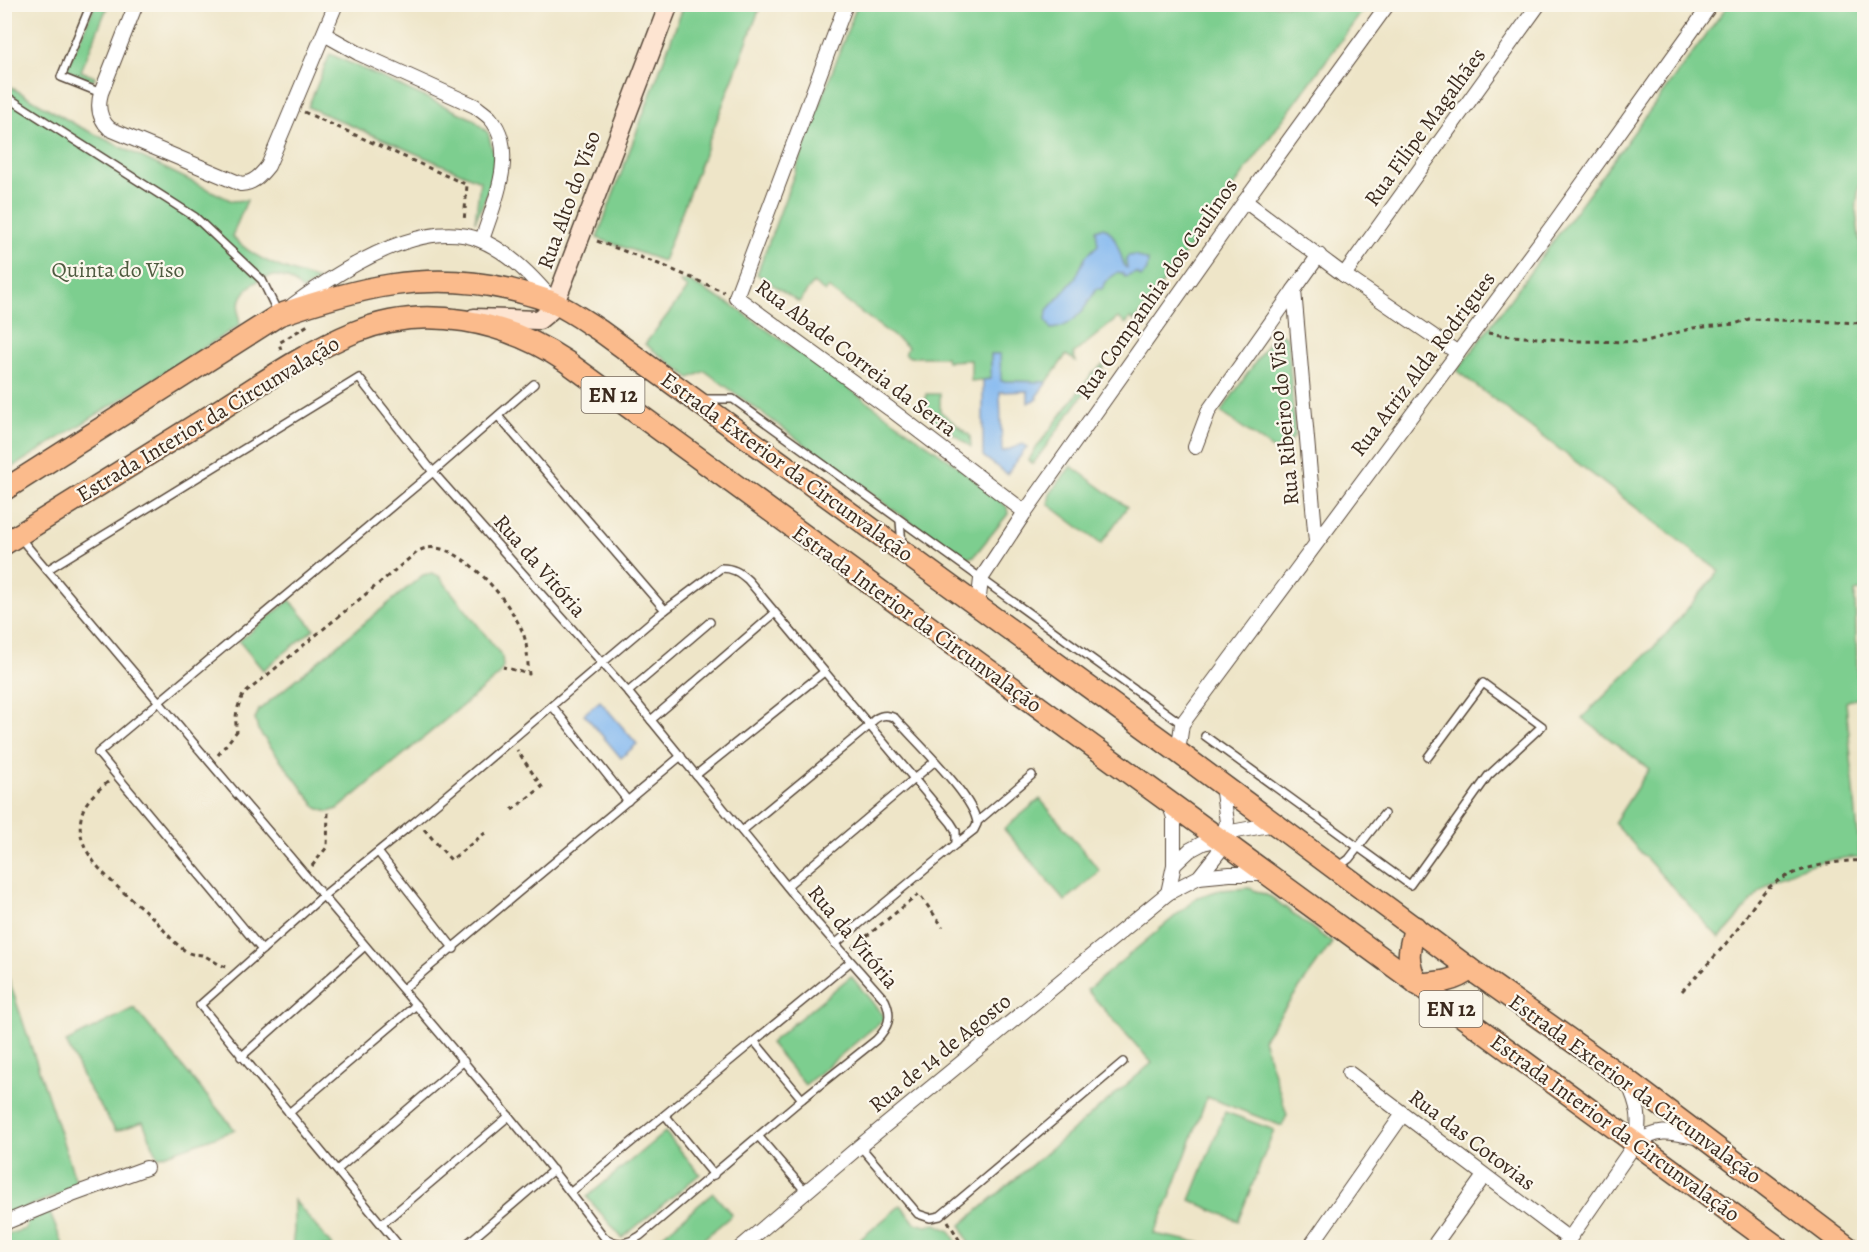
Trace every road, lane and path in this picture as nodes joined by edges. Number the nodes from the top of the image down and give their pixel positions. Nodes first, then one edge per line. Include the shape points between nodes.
1 (91, 4) edge
2 (136, 4) edge
3 (336, 4) edge
4 (669, 4) edge
5 (846, 4) edge
6 (1388, 4) edge
7 (1539, 4) edge
8 (1711, 4) edge
9 (324, 34) junction
10 (100, 93) junction
11 (6, 97) edge
12 (292, 106) junction
13 (1245, 201) junction
14 (463, 235) junction
15 (581, 236) junction
16 (482, 240) junction
17 (1319, 255) junction
18 (1344, 275) junction
19 (1294, 290) junction
20 (736, 297) junction
21 (555, 303) junction
22 (279, 315) junction
23 (447, 318) junction
24 (1864, 324) edge
25 (1475, 330) junction
26 (1458, 353) junction
27 (534, 384) dead end
28 (693, 399) junction
29 (498, 416) junction
30 (1195, 447) dead end
31 (433, 472) junction
32 (4, 490) edge
33 (1025, 512) junction
34 (900, 521) junction
35 (12, 539) edge
36 (1316, 542) junction
37 (902, 551) junction
38 (47, 570) junction
39 (981, 579) junction
40 (978, 606) junction
41 (665, 610) junction
42 (775, 613) junction
43 (710, 622) dead end
44 (603, 664) junction
45 (503, 667) dead end
46 (824, 672) junction
47 (628, 692) junction
48 (159, 702) junction
49 (553, 706) junction
50 (651, 720) junction
51 (1182, 724) junction
52 (869, 726) junction
53 (1204, 736) dead end
54 (510, 742) junction
55 (1178, 752) junction
56 (681, 756) junction
57 (1428, 757) dead end
58 (934, 762) junction
59 (212, 764) junction
60 (116, 775) junction
61 (696, 775) junction
62 (1032, 775) dead end
63 (914, 779) junction
64 (1222, 785) junction
65 (628, 801) junction
66 (1169, 803) junction
67 (512, 810) dead end
68 (328, 812) dead end
69 (1384, 814) dead end
70 (417, 820) junction
71 (978, 821) junction
72 (1275, 824) junction
73 (742, 831) junction
74 (485, 833) dead end
75 (1221, 839) junction
76 (956, 844) junction
77 (1358, 847) junction
78 (378, 852) junction
79 (1864, 861) edge
80 (1174, 865) junction
81 (1335, 868) junction
82 (305, 874) junction
83 (1267, 874) junction
84 (1199, 877) junction
85 (787, 886) junction
86 (1168, 893) junction
87 (323, 896) junction
88 (943, 927) dead end
89 (1415, 927) junction
90 (835, 944) junction
91 (365, 946) junction
92 (454, 949) junction
93 (262, 950) junction
94 (844, 954) junction
95 (850, 962) junction
96 (242, 967) junction
97 (1470, 969) junction
98 (1417, 984) junction
99 (403, 989) junction
100 (1682, 991) dead end
101 (416, 1005) junction
102 (755, 1042) junction
103 (242, 1057) junction
104 (464, 1061) junction
105 (1123, 1062) dead end
106 (1348, 1073) dead end
107 (1627, 1080) junction
108 (802, 1099) junction
109 (289, 1113) junction
110 (1403, 1114) junction
111 (665, 1115) junction
112 (509, 1116) junction
113 (759, 1137) junction
114 (1704, 1140) junction
115 (1635, 1144) junction
116 (860, 1146) junction
117 (146, 1168) dead end
118 (337, 1170) junction
119 (554, 1170) junction
120 (714, 1175) junction
121 (1484, 1176) junction
122 (571, 1192) junction
123 (806, 1192) junction
124 (940, 1216) junction
125 (4, 1223) edge
126 (382, 1224) junction
127 (1566, 1243) edge
128 (401, 1248) edge
129 (462, 1248) edge
130 (740, 1248) edge
131 (964, 1248) edge
132 (1309, 1248) edge
133 (1432, 1248) edge
134 (1779, 1248) edge
135 (1849, 1248) edge

1 - 10 lane via 61,77
2 - 10 street
3 - 9 street
4 - 15 main road, Rua Alto do Viso
5 - 20 street, Rua Abade Correia da Serra
6 - 13 street, Rua Companhia dos Caulinos
7 - 18 street, Rua Filipe Magalhães
8 - 25 street, Rua Atriz Alda Rodrigues
9 - 12 street
9 - 16 street via 475,106 491,119 501,138 504,172
10 - 12 street via 100,116 110,129 241,184 250,183 268,166
11 - 22 lane via 195,217 262,280
12 - 14 path via 467,185
13 - 17 street
13 - 33 street, Rua Companhia dos Caulinos
14 - 16 street
14 - 22 street via 412,238 385,249
15 - 20 path
15 - 21 main road, Rua Alto do Viso
16 - 21 street via 535,279
17 - 18 street
17 - 19 street, Rua Ribeiro do Viso
18 - 26 street
19 - 30 street, Rua Ribeiro do Viso via 1209,410
19 - 36 street, Rua Ribeiro do Viso
20 - 33 street, Rua Abade Correia da Serra
21 - 22 main road, Estrada Exterior da Circunvalação / EN 12 via 487,285 411,282 344,293
21 - 23 main road, Rua Alto do Viso via 545,317 532,321
21 - 28 main road, Estrada Exterior da Circunvalação / EN 12
22 - 32 main road, Estrada Exterior da Circunvalação / EN 12
23 - 35 main road, Estrada Interior da Circunvalação / EN 12 via 383,323 332,342
23 - 66 main road, Estrada Interior da Circunvalação / EN 12 via 503,329 548,349
24 - 25 path via 1749,319 1693,328 1643,342 1575,341
25 - 26 street, Rua Atriz Alda Rodrigues
26 - 36 street, Rua Atriz Alda Rodrigues
27 - 29 lane
28 - 34 lane via 733,399
28 - 37 main road, Estrada Exterior da Circunvalação / EN 12
29 - 31 lane
29 - 41 lane
31 - 38 lane, Rua da Vitória via 359,378
31 - 44 lane, Rua da Vitória
31 - 48 lane
33 - 39 street, Rua Companhia dos Caulinos
34 - 37 lane
34 - 39 lane
35 - 38 lane
36 - 51 street, Rua Atriz Alda Rodrigues
37 - 40 main road, Estrada Exterior da Circunvalação / EN 12
38 - 48 lane
39 - 40 street, Rua Companhia dos Caulinos
39 - 51 lane
40 - 55 main road, Estrada Exterior da Circunvalação / EN 12
41 - 42 lane via 714,572 729,568 748,580
41 - 44 lane
42 - 46 lane
42 - 50 lane
43 - 47 lane
44 - 47 lane, Rua da Vitória
44 - 49 lane
45 - 59 path via 529,674 526,640 513,611 483,576 463,560 437,548 423,549 243,695 235,721 237,731
46 - 52 lane
46 - 61 lane
47 - 50 lane, Rua da Vitória
48 - 59 lane
48 - 60 lane via 98,753
49 - 54 lane
49 - 65 lane
50 - 56 lane, Rua da Vitória
51 - 55 street, Rua Atriz Alda Rodrigues
52 - 58 lane via 880,716 895,718
52 - 63 lane
52 - 73 lane
53 - 77 lane
54 - 67 path via 542,787
54 - 70 lane
55 - 64 main road, Estrada Exterior da Circunvalação / EN 12
56 - 61 lane, Rua da Vitória
56 - 65 lane
57 - 77 lane via 1483,683 1542,726 1488,776 1410,885
58 - 63 lane
58 - 71 lane via 961,792
59 - 82 lane
60 - 93 lane
60 - 96 path via 83,809 80,820 87,852 183,949 222,966
61 - 73 lane, Rua da Vitória
62 - 71 lane
63 - 76 lane via 954,826
63 - 85 lane
64 - 72 main road, Estrada Exterior da Circunvalação / EN 12
64 - 75 street, Rua de 14 de Agosto via 1227,822
65 - 92 lane
66 - 75 main road, Estrada Interior da Circunvalação / EN 12
66 - 80 street via 1175,826
68 - 82 path via 327,847
69 - 77 lane
70 - 74 path via 451,860
70 - 78 lane
71 - 76 lane via 974,830
72 - 75 street via 1239,830
72 - 81 main road, Estrada Exterior da Circunvalação / EN 12
73 - 85 lane, Rua da Vitória
75 - 80 street via 1196,847
75 - 83 main road, Estrada Interior da Circunvalação / EN 12
75 - 84 street, Rua de 14 de Agosto via 1218,853
76 - 90 lane
77 - 81 lane
78 - 87 lane
78 - 92 lane
79 - 100 path via 1820,866 1774,883 1731,939
80 - 86 street
81 - 89 main road, Estrada Exterior da Circunvalação / EN 12
82 - 87 lane
83 - 84 street, Rua de 14 de Agosto
83 - 98 main road, Estrada Interior da Circunvalação / EN 12
84 - 86 street, Rua de 14 de Agosto
85 - 90 lane, Rua da Vitória
86 - 116 street, Rua de 14 de Agosto
87 - 91 lane
87 - 93 lane
88 - 94 path via 919,894
89 - 97 main road, Estrada Exterior da Circunvalação / EN 12
89 - 98 main road via 1409,966
90 - 94 lane, Rua da Vitória
91 - 99 lane
91 - 103 lane
92 - 99 lane
93 - 96 lane
94 - 95 lane, Rua da Vitória
95 - 102 lane
95 - 108 lane, Rua da Vitória via 885,1000 890,1010 889,1022 876,1040
96 - 103 lane via 200,1005
97 - 98 main road via 1461,977
97 - 107 main road, Estrada Exterior da Circunvalação / EN 12
98 - 115 main road, Estrada Interior da Circunvalação / EN 12
99 - 101 lane
101 - 104 lane
101 - 109 lane
102 - 108 lane
102 - 111 lane
103 - 109 lane
104 - 112 lane
104 - 118 lane
105 - 124 lane
106 - 110 street, Rua das Cotovias
107 - 114 main road, Estrada Exterior da Circunvalação / EN 12
107 - 115 street via 1639,1113
108 - 113 lane
109 - 118 lane
110 - 121 street, Rua das Cotovias
110 - 132 street
111 - 120 lane
111 - 122 lane
112 - 119 lane
112 - 126 lane
113 - 120 lane
113 - 123 lane
114 - 115 street via 1664,1132 1649,1134
114 - 135 main road, Estrada Exterior da Circunvalação / EN 12
115 - 127 street
115 - 134 main road, Estrada Interior da Circunvalação / EN 12
116 - 123 street, Rua de 14 de Agosto
116 - 124 lane via 918,1214
117 - 125 street
118 - 126 lane
119 - 122 lane
119 - 129 lane
120 - 122 lane via 640,1236 621,1244 604,1237
121 - 127 street, Rua das Cotovias
121 - 133 street
123 - 130 street, Rua de 14 de Agosto
124 - 131 path via 951,1223
126 - 128 lane

